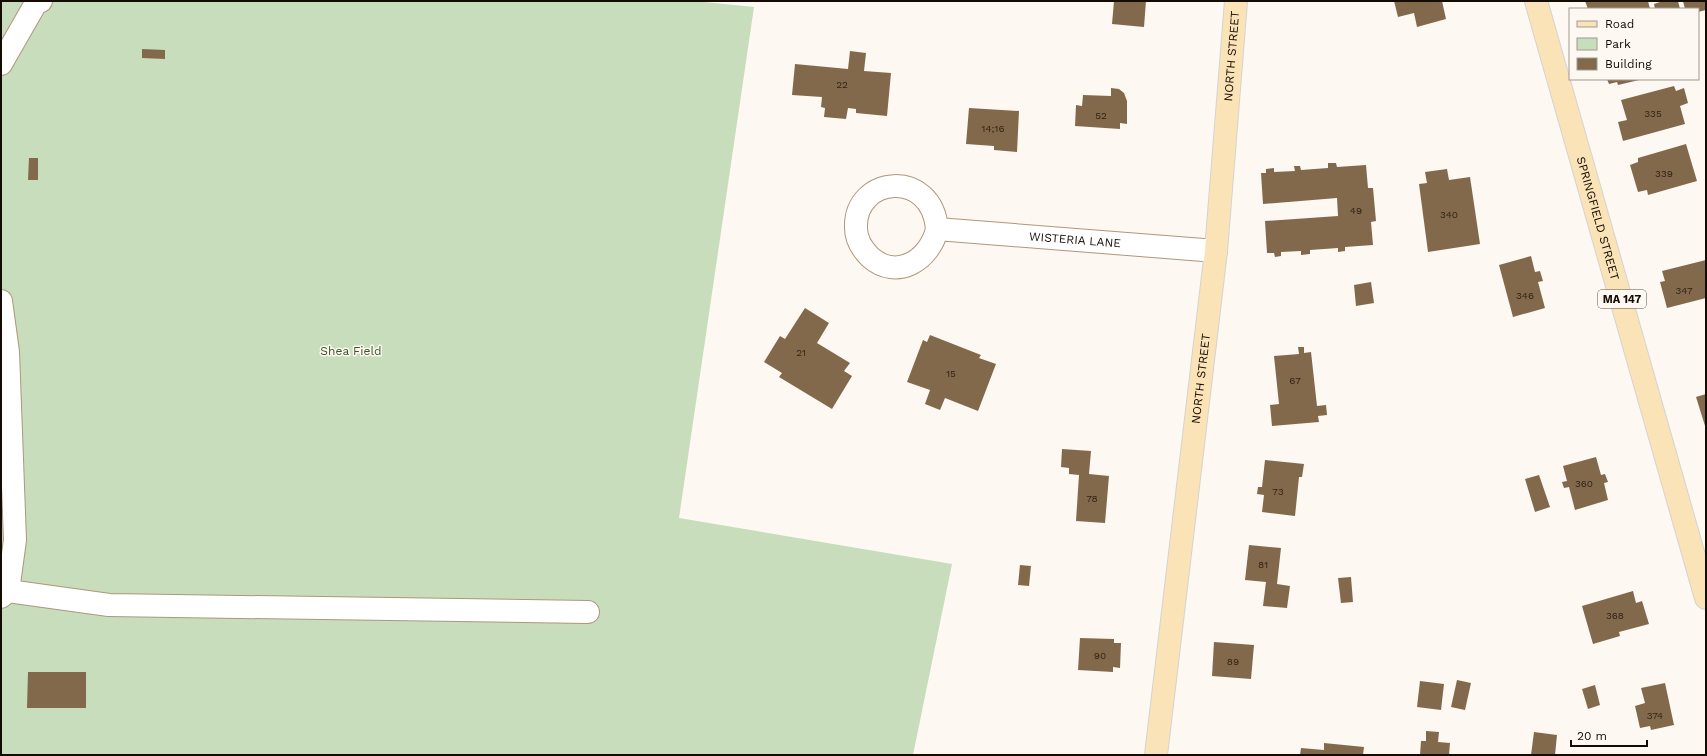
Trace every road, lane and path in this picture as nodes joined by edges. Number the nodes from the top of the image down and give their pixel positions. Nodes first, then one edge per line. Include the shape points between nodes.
1 (41, 1) edge
2 (1236, 1) edge
3 (1536, 1) edge
4 (1, 64) edge
5 (936, 229) dead end
6 (1216, 251) junction
7 (1, 301) edge
8 (5, 594) edge
9 (1706, 598) edge
10 (588, 612) dead end
11 (1156, 755) edge

1 - 4 street via 36,3
2 - 6 main road, NORTH STREET
3 - 9 main road, SPRINGFIELD STREET / MA 147
5 - 6 street, WISTERIA LANE
6 - 11 main road, NORTH STREET
7 - 8 street via 8,352 15,540
8 - 10 street via 109,605

